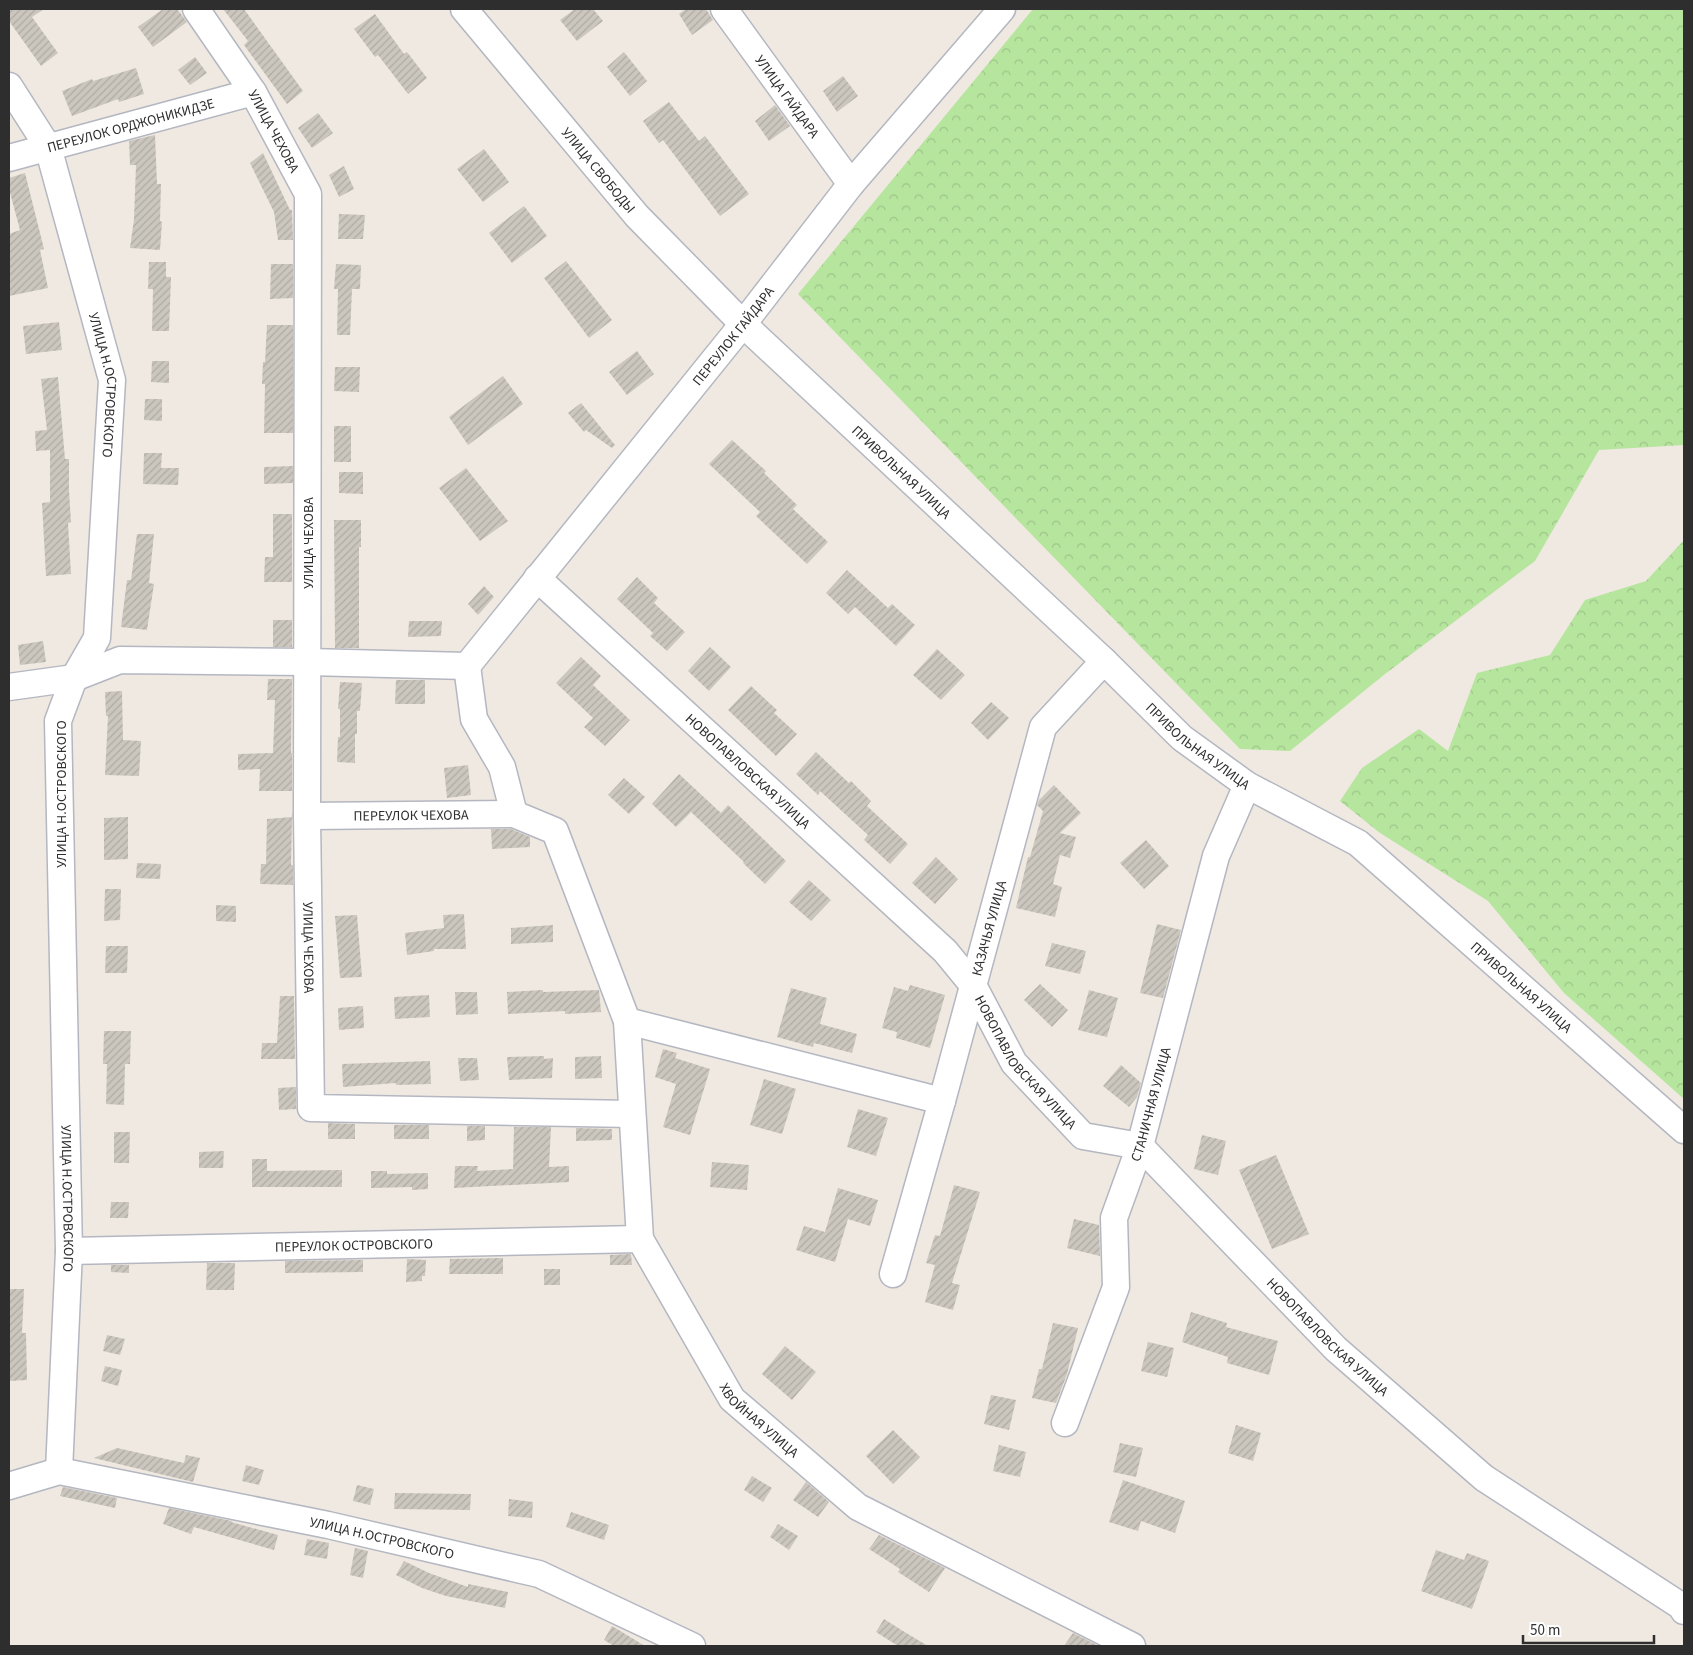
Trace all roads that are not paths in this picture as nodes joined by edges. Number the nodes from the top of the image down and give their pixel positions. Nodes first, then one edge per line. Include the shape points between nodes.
1 (196, 9) edge
2 (464, 9) edge
3 (724, 9) edge
4 (1002, 9) edge
5 (9, 86) edge
6 (253, 92) junction
7 (48, 147) junction
8 (9, 158) edge
9 (851, 184) junction
10 (743, 324) junction
11 (537, 578) junction
12 (1104, 661) junction
13 (308, 662) junction
14 (467, 666) junction
15 (74, 678) junction
16 (9, 687) edge
17 (1247, 785) junction
18 (514, 814) junction
19 (307, 816) junction
20 (973, 985) junction
21 (627, 1021) junction
22 (942, 1101) junction
23 (632, 1114) junction
24 (1684, 1130) edge
25 (1140, 1146) junction
26 (640, 1239) junction
27 (69, 1251) junction
28 (893, 1274) dead end
29 (1065, 1423) dead end
30 (59, 1471) junction
31 (9, 1486) edge
32 (1684, 1611) edge
33 (692, 1646) edge
34 (1132, 1646) edge

1 - 6 street, УЛИЦА ЧЕХОВА
2 - 10 street, УЛИЦА СВОБОДЫ via 637,216
3 - 9 street, УЛИЦА ГАЙДАРА
4 - 9 street, ПЕРЕУЛОК ГАЙДАРА
5 - 7 street, УЛИЦА Н.ОСТРОВСКОГО
6 - 7 street, ПЕРЕУЛОК ОРДЖОНИКИДЗЕ
6 - 13 street, УЛИЦА ЧЕХОВА via 308,194
7 - 8 street, ПЕРЕУЛОК ОРДЖОНИКИДЗЕ
7 - 15 street, УЛИЦА Н.ОСТРОВСКОГО via 112,380 97,638
9 - 10 street, ПЕРЕУЛОК ГАЙДАРА
10 - 11 street, ПЕРЕУЛОК ГАЙДАРА
10 - 12 street, ПРИВОЛЬНАЯ УЛИЦА
11 - 14 street, ПЕРЕУЛОК ГАЙДАРА
11 - 20 street, НОВОПАВЛОВСКАЯ УЛИЦА via 945,951
12 - 17 street, ПРИВОЛЬНАЯ УЛИЦА via 1182,738
12 - 20 street, КАЗАЧЬЯ УЛИЦА via 1043,727
13 - 14 street
13 - 15 street via 120,660
13 - 19 street, УЛИЦА ЧЕХОВА
14 - 18 street via 474,719 502,766
15 - 16 street
15 - 27 street, УЛИЦА Н.ОСТРОВСКОГО via 58,720
17 - 24 street, ПРИВОЛЬНАЯ УЛИЦА via 1358,843
17 - 25 street, СТАНИЧНАЯ УЛИЦА via 1216,856
18 - 19 street, ПЕРЕУЛОК ЧЕХОВА
18 - 21 street, ХВОЙНАЯ УЛИЦА via 555,831
19 - 23 street, УЛИЦА ЧЕХОВА via 311,1108
20 - 22 street, КАЗАЧЬЯ УЛИЦА
20 - 25 street, НОВОПАВЛОВСКАЯ УЛИЦА via 1014,1063 1083,1136
21 - 22 street
21 - 23 street, ХВОЙНАЯ УЛИЦА
22 - 28 street, КАЗАЧЬЯ УЛИЦА
23 - 26 street, ХВОЙНАЯ УЛИЦА
25 - 29 street, СТАНИЧНАЯ УЛИЦА via 1114,1218 1116,1287
25 - 32 street, НОВОПАВЛОВСКАЯ УЛИЦА via 1336,1349 1484,1478 1681,1606
26 - 27 street, ПЕРЕУЛОК ОСТРОВСКОГО
26 - 34 street, ХВОЙНАЯ УЛИЦА via 732,1399 858,1507
27 - 30 street, УЛИЦА Н.ОСТРОВСКОГО
30 - 31 street, УЛИЦА Н.ОСТРОВСКОГО
30 - 33 street, УЛИЦА Н.ОСТРОВСКОГО via 328,1525 539,1574

